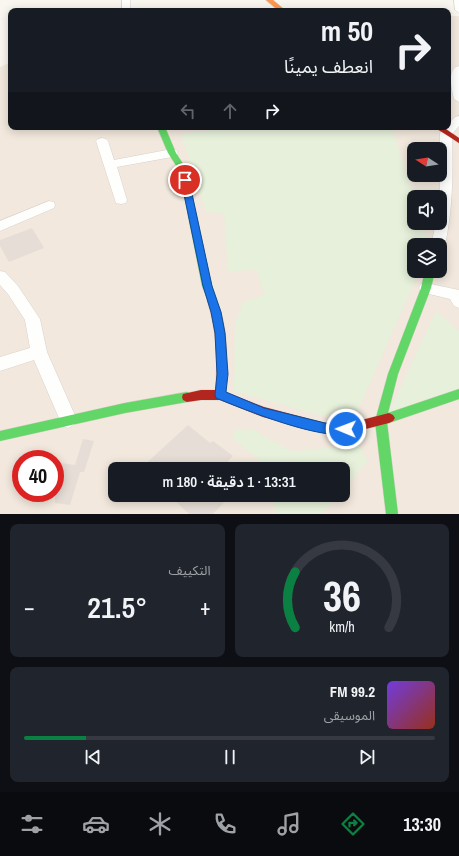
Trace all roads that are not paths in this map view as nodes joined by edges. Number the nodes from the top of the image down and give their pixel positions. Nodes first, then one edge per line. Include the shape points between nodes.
1 (269, 0) edge
2 (458, 0) edge
3 (279, 8) edge
4 (459, 10) edge
5 (459, 69) edge
6 (459, 98) edge
7 (162, 130) edge
8 (442, 130) edge
9 (102, 141) dead end
10 (459, 141) edge
11 (172, 153) junction
12 (110, 165) junction
13 (121, 200) dead end
14 (49, 205) dead end
15 (0, 226) edge
16 (439, 238) edge
17 (0, 276) edge
18 (428, 278) edge
19 (426, 288) junction
20 (458, 297) edge
21 (39, 352) junction
22 (0, 364) edge
23 (459, 394) edge
24 (220, 395) junction
25 (68, 420) junction
26 (381, 421) junction
27 (0, 436) edge
28 (392, 514) edge

1 - 3 street
2 - 4 street
5 - 6 street via 455,80
7 - 11 street
8 - 10 street
8 - 16 street via 447,187
9 - 12 street
11 - 12 street
11 - 24 street via 183,170 207,286 216,312 223,374
12 - 13 street
14 - 15 street
17 - 21 street via 13,290 32,319
18 - 19 street
19 - 20 street
19 - 26 street via 393,374
21 - 22 street
21 - 25 street
23 - 26 street
24 - 25 street via 201,395
24 - 26 street via 263,412 325,428 346,429
25 - 27 street
26 - 28 street

